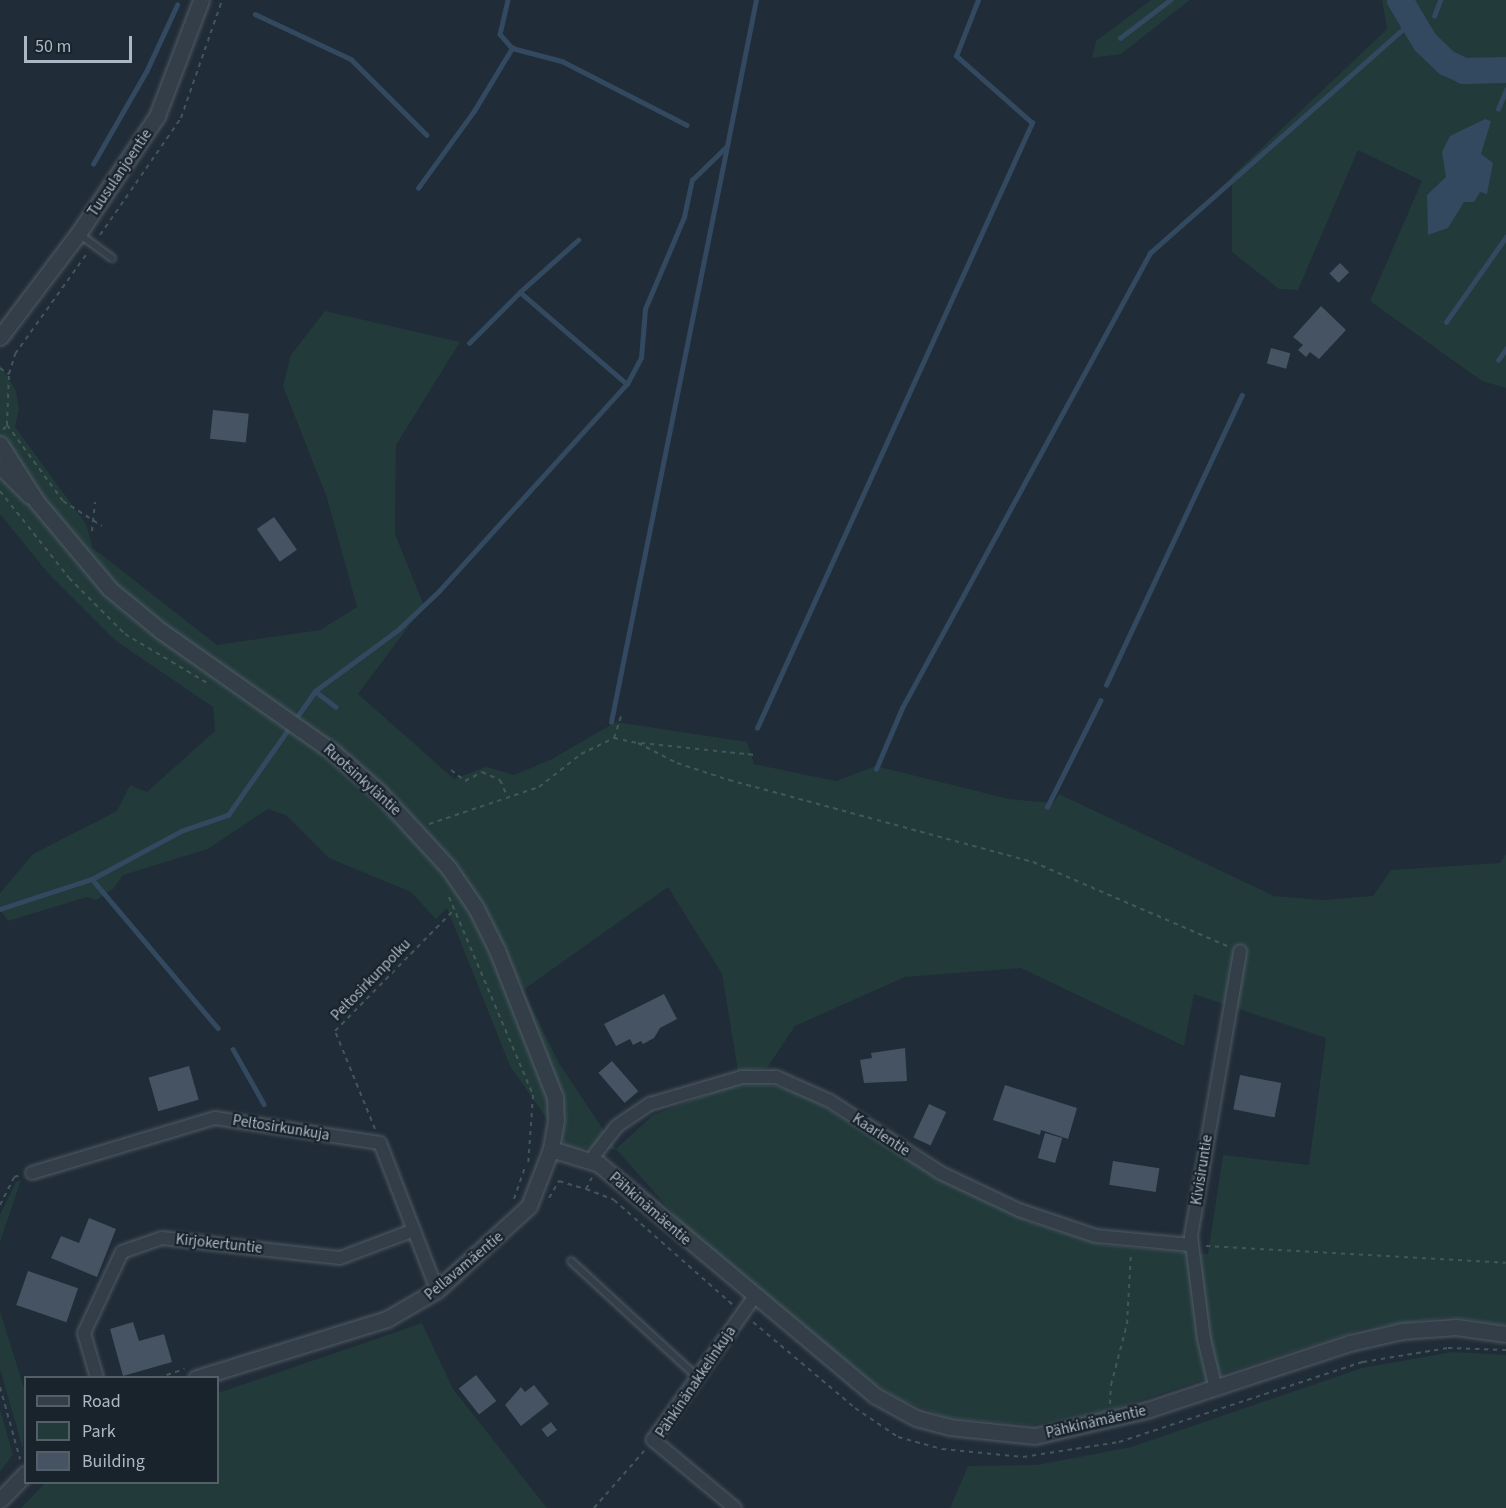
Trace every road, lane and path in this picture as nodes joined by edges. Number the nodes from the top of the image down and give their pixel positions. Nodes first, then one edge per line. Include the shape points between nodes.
1 (201, 0) edge
2 (222, 0) edge
3 (78, 234) junction
4 (93, 245) junction
5 (112, 258) dead end
6 (4, 333) edge
7 (0, 350) edge
8 (0, 368) edge
9 (9, 374) junction
10 (7, 425) junction
11 (0, 433) edge
12 (0, 444) edge
13 (0, 466) edge
14 (0, 491) edge
15 (37, 502) junction
16 (95, 502) dead end
17 (93, 518) junction
18 (102, 526) dead end
19 (92, 531) dead end
20 (212, 686) dead end
21 (622, 714) dead end
22 (614, 738) junction
23 (638, 743) junction
24 (755, 755) dead end
25 (451, 770) dead end
26 (507, 796) junction
27 (416, 830) junction
28 (444, 888) dead end
29 (456, 908) junction
30 (1240, 951) joint
31 (380, 1143) junction
32 (551, 1149) junction
33 (590, 1161) junction
34 (526, 1165) junction
35 (32, 1173) joint
36 (544, 1173) junction
37 (560, 1181) dead end
38 (0, 1205) edge
39 (510, 1210) dead end
40 (414, 1230) junction
41 (1131, 1241) junction
42 (1191, 1245) junction
43 (571, 1261) dead end
44 (1506, 1263) edge
45 (437, 1290) junction
46 (755, 1296) junction
47 (1506, 1334) edge
48 (1506, 1350) edge
49 (191, 1373) edge
50 (97, 1376) edge
51 (166, 1376) edge
52 (698, 1377) junction
53 (0, 1387) edge
54 (1216, 1389) junction
55 (1113, 1419) junction
56 (653, 1440) junction
57 (1119, 1442) dead end
58 (24, 1471) edge
59 (24, 1475) edge
60 (0, 1500) edge
61 (594, 1508) edge
62 (735, 1508) edge

1 - 3 street, Tuusulanjoentie via 157,116
2 - 4 path via 181,118
3 - 4 lane
3 - 6 street, Tuusulanjoentie
4 - 5 lane
4 - 9 path via 15,354
6 - 7 street, Tuusulanjoentie
8 - 9 path
9 - 10 path
10 - 11 path
10 - 17 path via 63,501
12 - 15 street, Ruotsinkyläntie
13 - 15 street, Ruotsinkyläntie
14 - 20 path via 69,578 125,634
15 - 27 street, Ruotsinkyläntie via 110,589 161,631 333,752
16 - 17 path
17 - 18 path
17 - 19 path
21 - 22 path
22 - 23 path
22 - 26 path via 581,754 538,787
23 - 24 path
23 - 30 path via 677,764 729,780 1033,862
25 - 26 path via 465,780 482,772 500,780
26 - 27 path via 447,815
27 - 32 street, Ruotsinkyläntie via 476,908 497,950 555,1097
28 - 29 path
29 - 31 path, Peltosirkunpolku via 335,1031
29 - 34 path via 533,1095
30 - 42 street, Kivisiruntie
31 - 35 street, Peltosirkunkuja via 215,1118
31 - 40 street
32 - 33 street, Pähkinämäentie
32 - 36 street, Pellavamäentie
33 - 41 street, Kaarlentie via 617,1126 650,1104 742,1077 776,1077 830,1101 975,1191 1051,1223
33 - 46 street, Pähkinämäentie via 599,1164
34 - 36 path
34 - 39 path
35 - 38 path via 14,1177
36 - 37 path
36 - 45 street, Pellavamäentie via 529,1206
40 - 45 street
40 - 50 street, Kirjokertuntie via 340,1258 162,1238 122,1252 84,1333
41 - 42 street, Kaarlentie
41 - 55 path via 1127,1324 1111,1385
42 - 44 path
42 - 54 street, Kivisiruntie via 1204,1339
43 - 52 lane
45 - 49 street, Pellavamäentie via 387,1319
46 - 52 street, Pähkinänakkelinkuja
46 - 55 street, Pähkinämäentie via 874,1395 916,1418 949,1427 1035,1436
47 - 54 street, Pähkinämäentie via 1456,1327 1402,1331 1350,1343
48 - 57 path via 1448,1348 1363,1362
49 - 51 path
52 - 56 street, Pähkinänakkelinkuja
53 - 58 path
54 - 55 street, Pähkinämäentie
56 - 61 path
56 - 62 street, Pähkinänakkelinkuja
59 - 60 street

